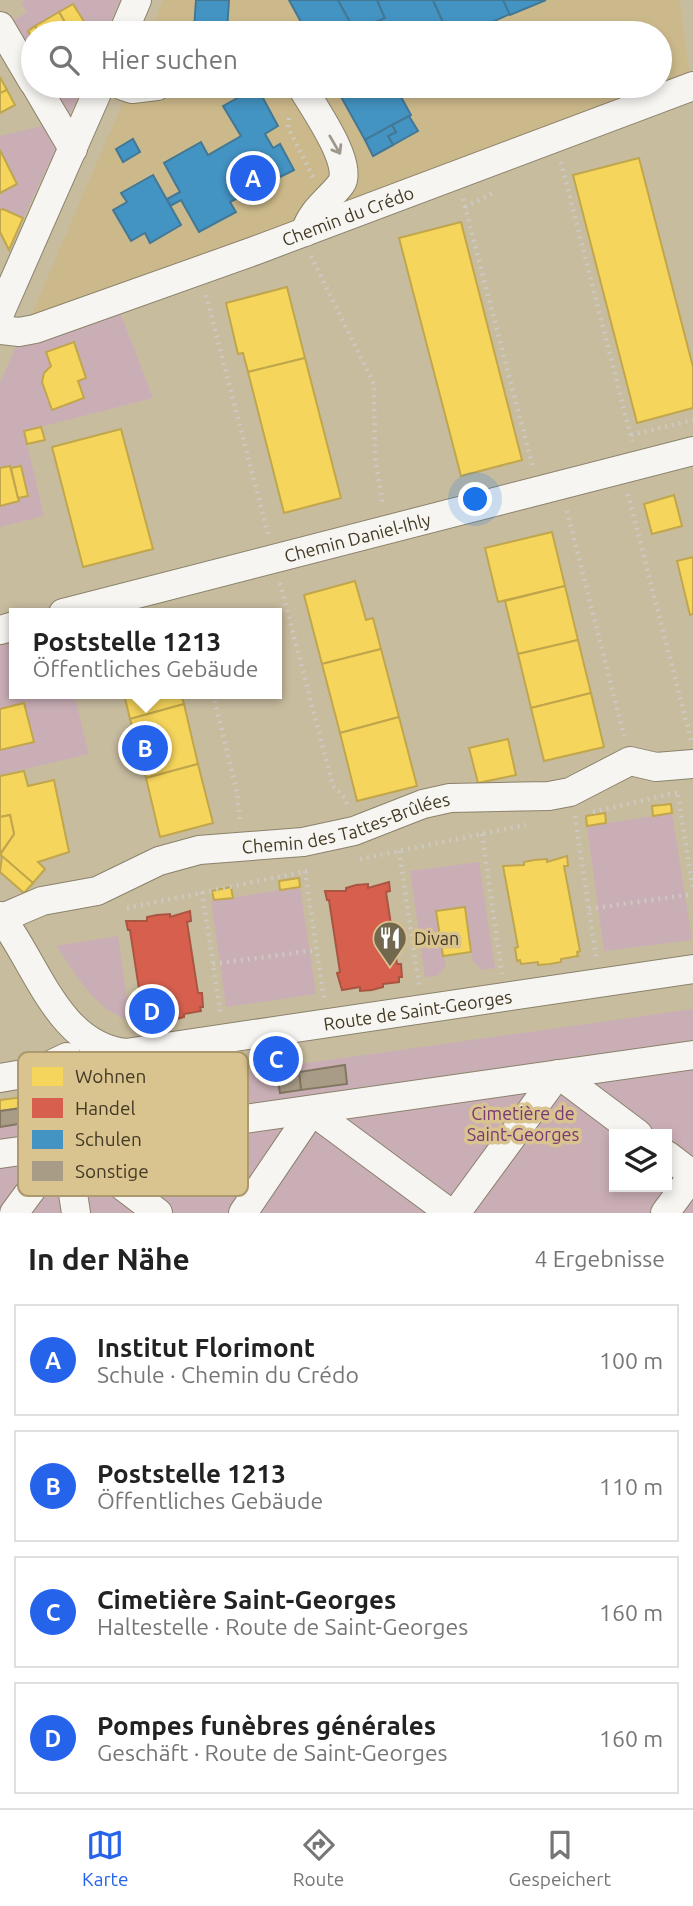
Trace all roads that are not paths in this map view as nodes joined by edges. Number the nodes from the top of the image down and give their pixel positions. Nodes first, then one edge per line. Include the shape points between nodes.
1 (137, 0) edge
2 (128, 21) edge
3 (0, 26) edge
4 (21, 62) edge
5 (693, 86) edge
6 (672, 94) edge
7 (42, 98) edge
8 (95, 98) edge
9 (294, 98) edge
10 (661, 98) edge
11 (73, 149) junction
12 (305, 232) junction
13 (0, 313) edge
14 (0, 330) edge
15 (693, 452) edge
16 (83, 608) edge
17 (693, 764) edge
18 (1, 917) edge
19 (693, 969) edge
20 (83, 1038) junction
21 (71, 1052) edge
22 (693, 1055) edge
23 (18, 1074) edge
24 (558, 1074) junction
25 (0, 1078) edge
26 (312, 1111) junction
27 (248, 1119) edge
28 (631, 1129) edge
29 (18, 1150) edge
30 (0, 1153) edge
31 (672, 1159) edge
32 (693, 1175) edge
33 (27, 1196) edge
34 (136, 1196) edge
35 (14, 1213) edge
36 (158, 1213) edge
37 (243, 1213) edge
38 (450, 1213) edge
39 (456, 1213) edge
40 (665, 1213) edge

1 - 2 street
3 - 4 street
5 - 6 street, Chemin du Crédo
7 - 11 street
8 - 11 street
9 -> 12 street via 341,156 345,172 343,182 310,216
10 - 12 street, Chemin du Crédo
11 - 13 street
12 - 14 street, Chemin du Crédo via 35,329
15 - 16 street, Chemin Daniel-Ihly
17 - 18 street, Chemin des Tattes-Brûlées via 656,767 631,761 570,792 450,798 354,831 303,842 199,850 159,861 97,891 42,901
18 - 20 street, Route de Saint-Georges via 57,1007
19 - 20 street, Route de Saint-Georges via 142,1052 109,1052
20 - 21 street
22 - 24 street
23 - 25 street
24 - 26 street
24 - 28 street
24 - 39 street
26 - 27 street
26 - 37 street
26 - 38 street
29 - 30 street
31 - 32 street
32 - 40 street
33 - 35 street
34 - 36 street

